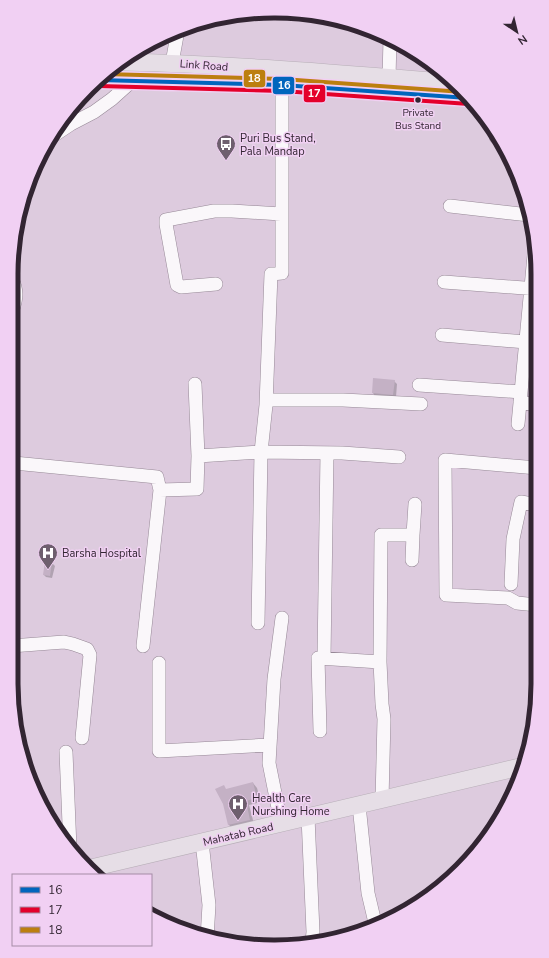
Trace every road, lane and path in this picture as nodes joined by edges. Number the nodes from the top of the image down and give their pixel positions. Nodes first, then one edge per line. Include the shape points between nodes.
1 (177, 38) edge
2 (390, 45) edge
3 (130, 62) edge
4 (172, 63) junction
5 (389, 78) junction
6 (107, 80) edge
7 (132, 81) junction
8 (443, 81) edge
9 (282, 86) junction
10 (460, 97) edge
11 (63, 129) edge
12 (450, 206) dead end
13 (281, 214) junction
14 (524, 214) edge
15 (444, 282) dead end
16 (216, 284) dead end
17 (531, 289) edge
18 (531, 309) edge
19 (442, 335) dead end
20 (526, 342) junction
21 (524, 362) junction
22 (531, 362) edge
23 (195, 384) dead end
24 (420, 385) dead end
25 (520, 397) junction
26 (267, 400) junction
27 (531, 402) edge
28 (421, 404) dead end
29 (518, 424) dead end
30 (261, 452) junction
31 (327, 453) junction
32 (198, 456) junction
33 (399, 457) dead end
34 (18, 463) edge
35 (531, 467) edge
36 (160, 490) junction
37 (415, 504) dead end
38 (531, 504) edge
39 (413, 535) junction
40 (412, 560) dead end
41 (511, 584) dead end
42 (531, 604) edge
43 (282, 618) dead end
44 (258, 623) dead end
45 (18, 645) edge
46 (143, 646) dead end
47 (324, 658) junction
48 (159, 662) dead end
49 (380, 662) junction
50 (320, 731) dead end
51 (82, 738) dead end
52 (270, 745) junction
53 (66, 752) dead end
54 (516, 768) edge
55 (382, 800) junction
56 (359, 805) junction
57 (308, 817) junction
58 (281, 824) junction
59 (70, 838) edge
60 (202, 842) junction
61 (95, 867) edge
62 (374, 920) edge
63 (208, 931) edge
64 (312, 937) edge

1 - 4 street
2 - 5 street
3 - 4 main road, Link Road
4 - 5 main road, Link Road
5 - 8 main road, Link Road
6 - 7 main road, Link Road
7 - 9 main road, Link Road
7 - 11 street via 94,112
9 - 10 main road, Link Road
9 - 13 street
12 - 14 street
13 - 16 street via 232,210 166,220 177,285 181,287
13 - 26 street via 282,273 271,274
15 - 17 street
18 - 20 street
19 - 20 street
20 - 21 street
21 - 22 street
21 - 25 street
23 - 32 street
24 - 25 street
25 - 27 street
25 - 29 street
26 - 28 street
26 - 30 street
30 - 31 street
30 - 32 street
30 - 44 street
31 - 33 street
31 - 47 street
32 - 36 street via 197,489
34 - 36 street via 157,477
35 - 42 street via 445,460 446,595 508,598 517,603
36 - 46 street
37 - 39 street
38 - 41 street via 521,502 513,539
39 - 40 street
39 - 49 street via 381,534
43 - 52 street via 274,679
45 - 51 street via 64,642 87,649 90,655
47 - 49 street
47 - 50 street via 318,658
48 - 52 street via 159,751
49 - 55 street via 384,719
52 - 58 street via 269,763
53 - 59 street
54 - 55 main road, Mahatab Road
55 - 56 main road, Mahatab Road
56 - 57 main road, Mahatab Road
56 - 62 street via 368,893
57 - 58 main road, Mahatab Road
57 - 64 street
58 - 60 main road, Mahatab Road
60 - 61 main road, Mahatab Road
60 - 63 street via 210,905

